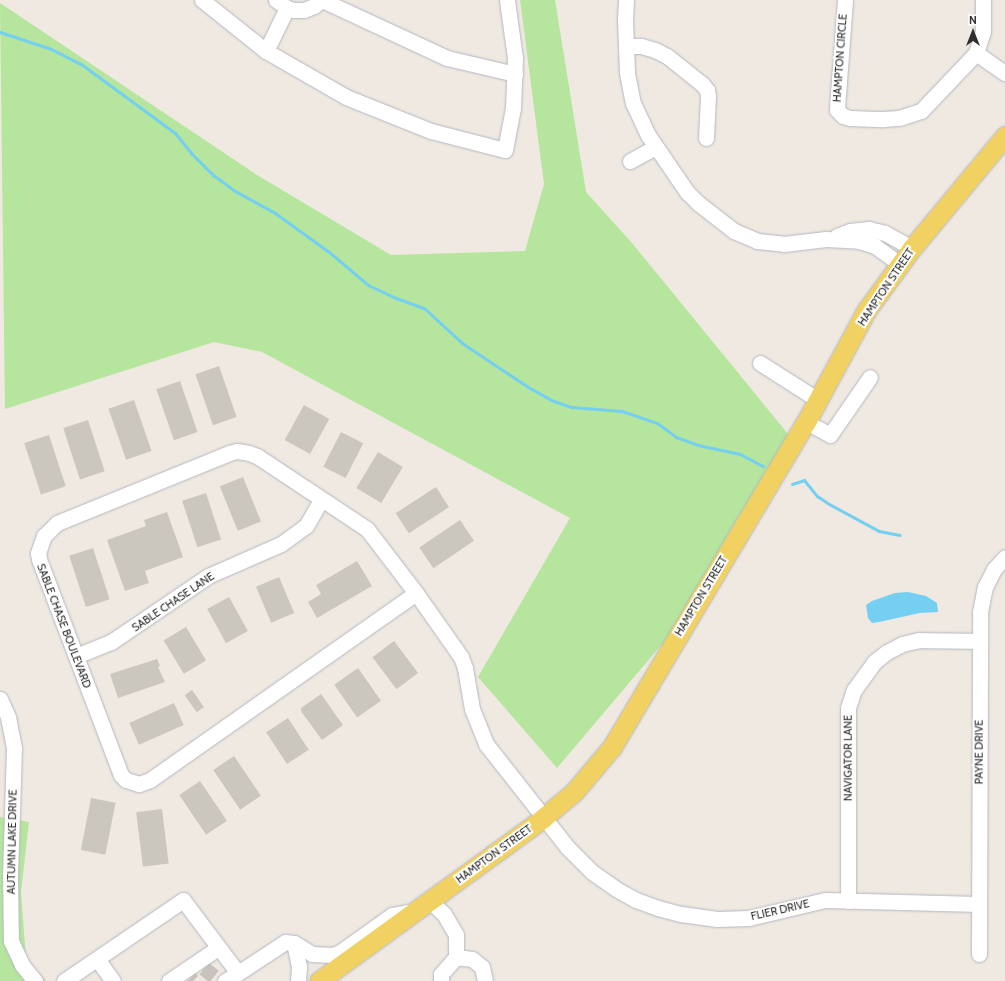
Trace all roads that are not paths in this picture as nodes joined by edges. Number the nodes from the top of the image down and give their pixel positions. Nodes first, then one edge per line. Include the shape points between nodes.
1 (202, 0) edge
2 (322, 0) edge
3 (507, 0) edge
4 (626, 0) edge
5 (845, 0) edge
6 (983, 0) edge
7 (281, 4) edge
8 (626, 46) junction
9 (266, 51) junction
10 (976, 52) junction
11 (1005, 73) edge
12 (514, 74) junction
13 (1005, 136) edge
14 (706, 138) dead end
15 (655, 147) junction
16 (630, 161) dead end
17 (826, 239) junction
18 (912, 248) junction
19 (900, 264) junction
20 (760, 363) dead end
21 (870, 377) dead end
22 (818, 400) junction
23 (806, 422) junction
24 (321, 500) junction
25 (1005, 557) edge
26 (416, 593) junction
27 (980, 641) junction
28 (76, 656) junction
29 (0, 699) edge
30 (543, 818) junction
31 (848, 901) junction
32 (979, 904) junction
33 (424, 906) junction
34 (294, 943) junction
35 (218, 948) junction
36 (979, 954) dead end
37 (456, 956) junction
38 (98, 959) junction
39 (238, 973) junction
40 (212, 974) edge
41 (35, 981) edge
42 (64, 981) edge
43 (113, 981) edge
44 (169, 981) edge
45 (298, 981) edge
46 (319, 981) edge
47 (441, 981) edge
48 (485, 981) edge

1 - 9 street
2 - 7 street via 304,10
2 - 12 street via 447,58
3 - 12 street via 515,58
4 - 8 street
5 - 10 street, HAMPTON CIRCLE via 836,102 837,110 843,116 899,118 921,111
6 - 10 street, HAMPTON CIRCLE via 983,31
7 - 9 street
8 - 14 street via 641,46 655,50 667,56 702,84 708,96
8 - 15 street via 633,103 639,120
9 - 12 street via 346,97 431,132 505,150 513,108
10 - 11 street
13 - 18 main road, HAMPTON STREET
15 - 16 street
15 - 17 street via 698,204 734,231 770,243
17 - 18 street via 850,231 868,229 885,234
17 - 19 street via 867,243 884,251
18 - 19 main road, HAMPTON STREET
19 - 22 main road, HAMPTON STREET via 866,311
20 - 22 street
21 - 23 street via 830,435
22 - 23 main road, HAMPTON STREET
23 - 30 main road, HAMPTON STREET via 612,747 574,792
24 - 26 street, SABLE CHASE BOULEVARD via 367,529
24 - 28 street, SABLE CHASE LANE via 306,526 281,544 208,576 111,642
24 - 28 street, SABLE CHASE BOULEVARD via 257,456 237,451 57,523 44,536 40,544 39,559
25 - 27 street, PAYNE DRIVE via 994,569 985,587 980,612
26 - 28 street, SABLE CHASE BOULEVARD via 150,780 139,784 126,780 121,775
26 - 30 street, SABLE CHASE BOULEVARD via 461,657 472,709 486,744
27 - 31 street, NAVIGATOR LANE via 919,640 902,644 874,662 854,690 848,708
27 - 32 street, PAYNE DRIVE
29 - 41 street, AUTUMN LAKE DRIVE via 8,717 14,748 10,873 11,941 22,965
30 - 31 street, FLIER DRIVE via 592,872 636,900 658,908 717,919 748,918 825,900
30 - 33 main road, HAMPTON STREET
31 - 32 street, FLIER DRIVE
32 - 36 street, PAYNE DRIVE
33 - 34 street via 392,915 332,955 312,954
33 - 37 street via 444,914 456,935
33 - 46 main road, HAMPTON STREET
34 - 39 street via 285,942
34 - 45 street via 300,967
35 - 38 street via 182,900
35 - 39 street
35 - 40 street
37 - 47 street via 441,974
37 - 48 street via 472,959 482,967
38 - 42 street
38 - 43 street
39 - 40 street
40 - 44 street via 186,975

